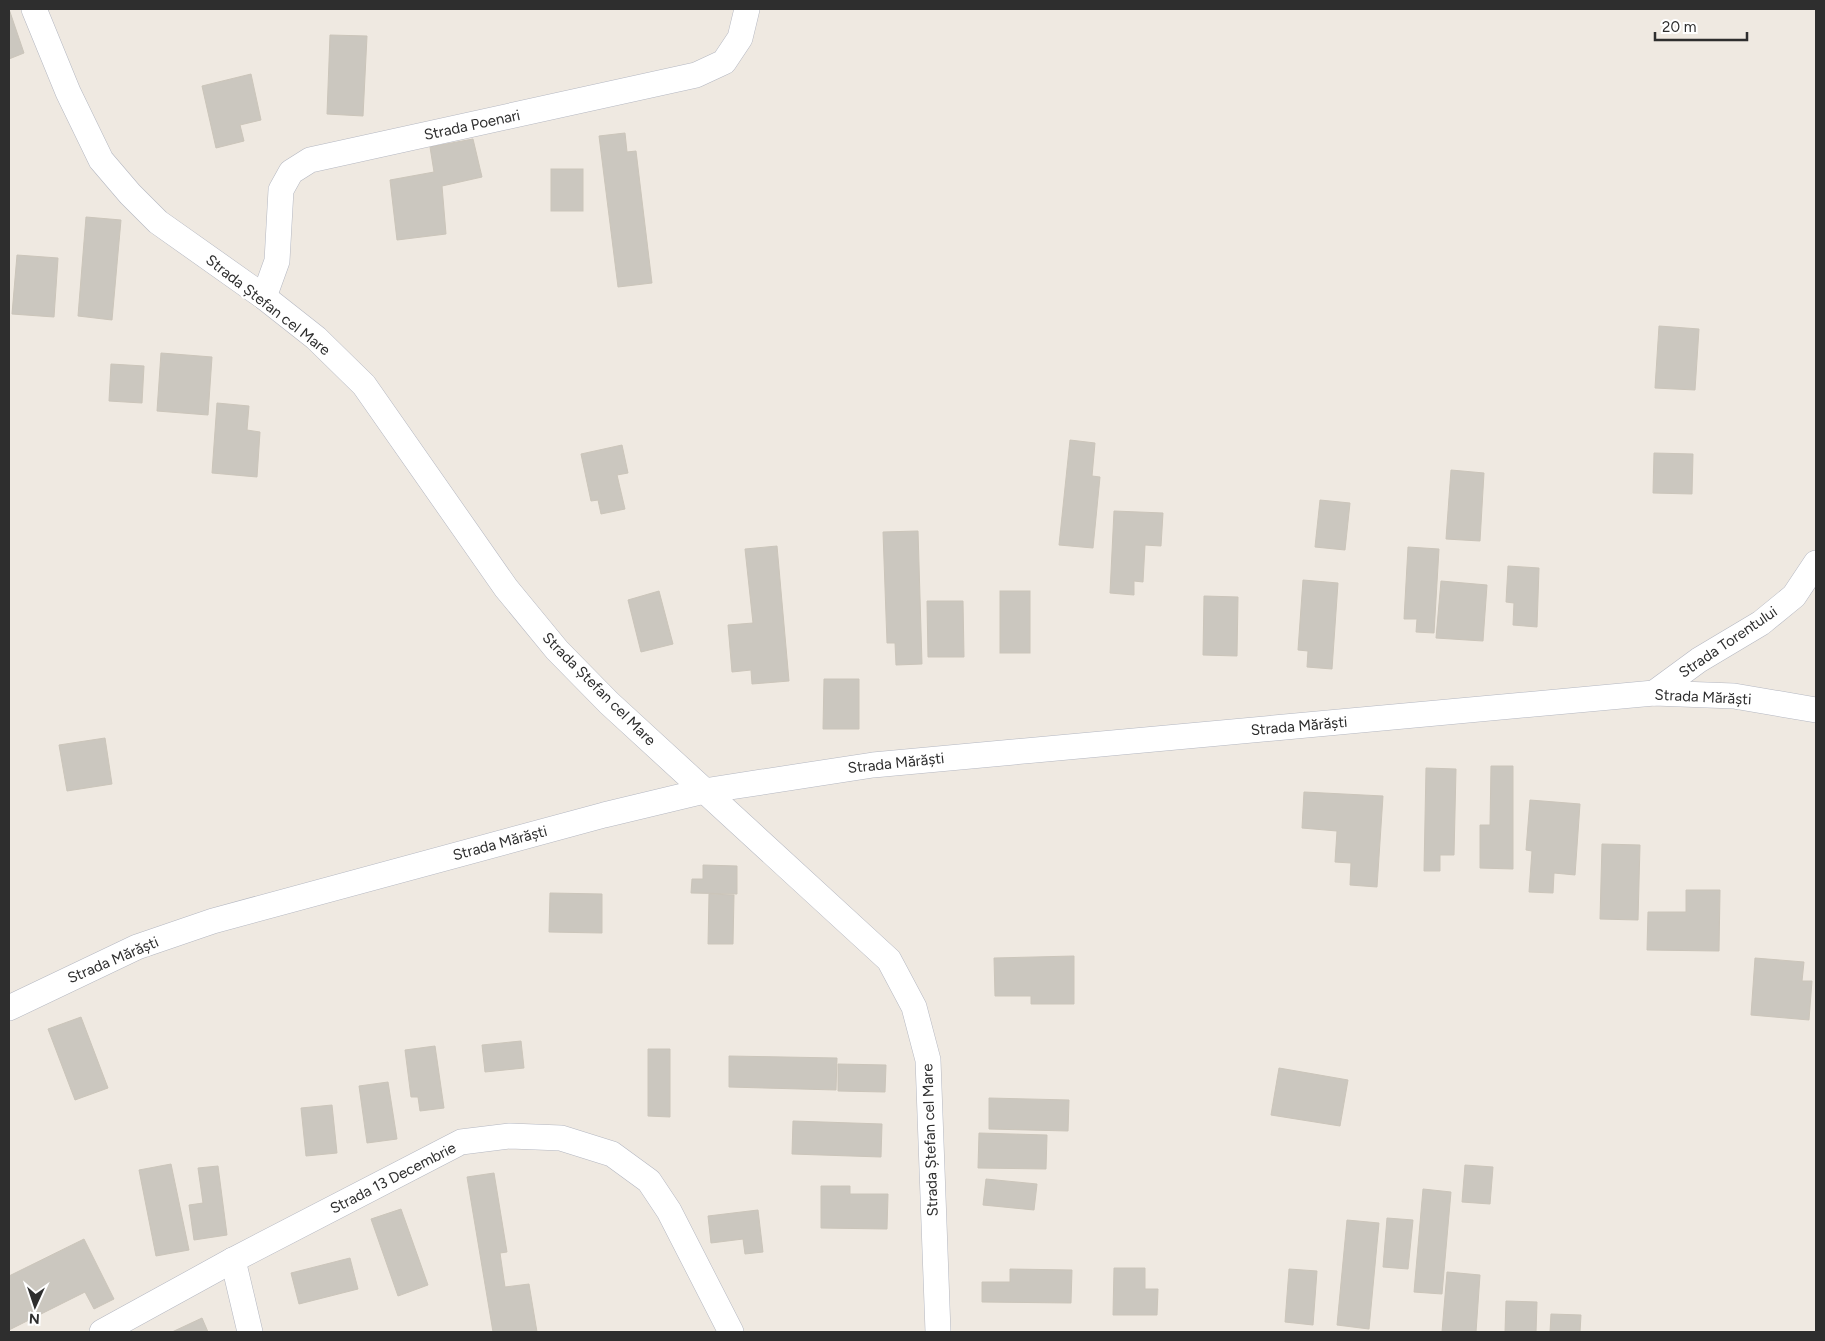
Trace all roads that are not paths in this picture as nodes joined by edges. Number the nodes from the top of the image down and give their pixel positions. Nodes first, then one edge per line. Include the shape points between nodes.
1 (34, 9) edge
2 (747, 9) edge
3 (264, 297) junction
4 (1816, 563) edge
5 (1654, 693) junction
6 (1816, 710) edge
7 (704, 791) junction
8 (9, 1008) edge
9 (234, 1260) junction
10 (102, 1332) edge
11 (250, 1332) edge
12 (731, 1332) edge
13 (938, 1332) edge

1 - 3 street, Strada Ștefan cel Mare via 68,92 101,160 158,222
2 - 3 street, Strada Poenari via 740,38 724,62 696,75 310,160 291,172 282,190 277,261
3 - 7 street, Strada Ștefan cel Mare via 316,338 364,385 506,588 557,650 609,704
4 - 5 street, Strada Torentului via 1794,596 1761,623 1699,660
5 - 6 street, Strada Mărăști via 1734,696
5 - 7 street, Strada Mărăști via 873,765
7 - 8 street, Strada Mărăști via 213,921 137,947
7 - 13 street, Strada Ștefan cel Mare via 889,960 914,1008 928,1060
9 - 10 street, Strada 13 Decembrie
9 - 11 street
9 - 12 street, Strada 13 Decembrie via 461,1142 510,1136 561,1138 612,1154 649,1181 669,1211

